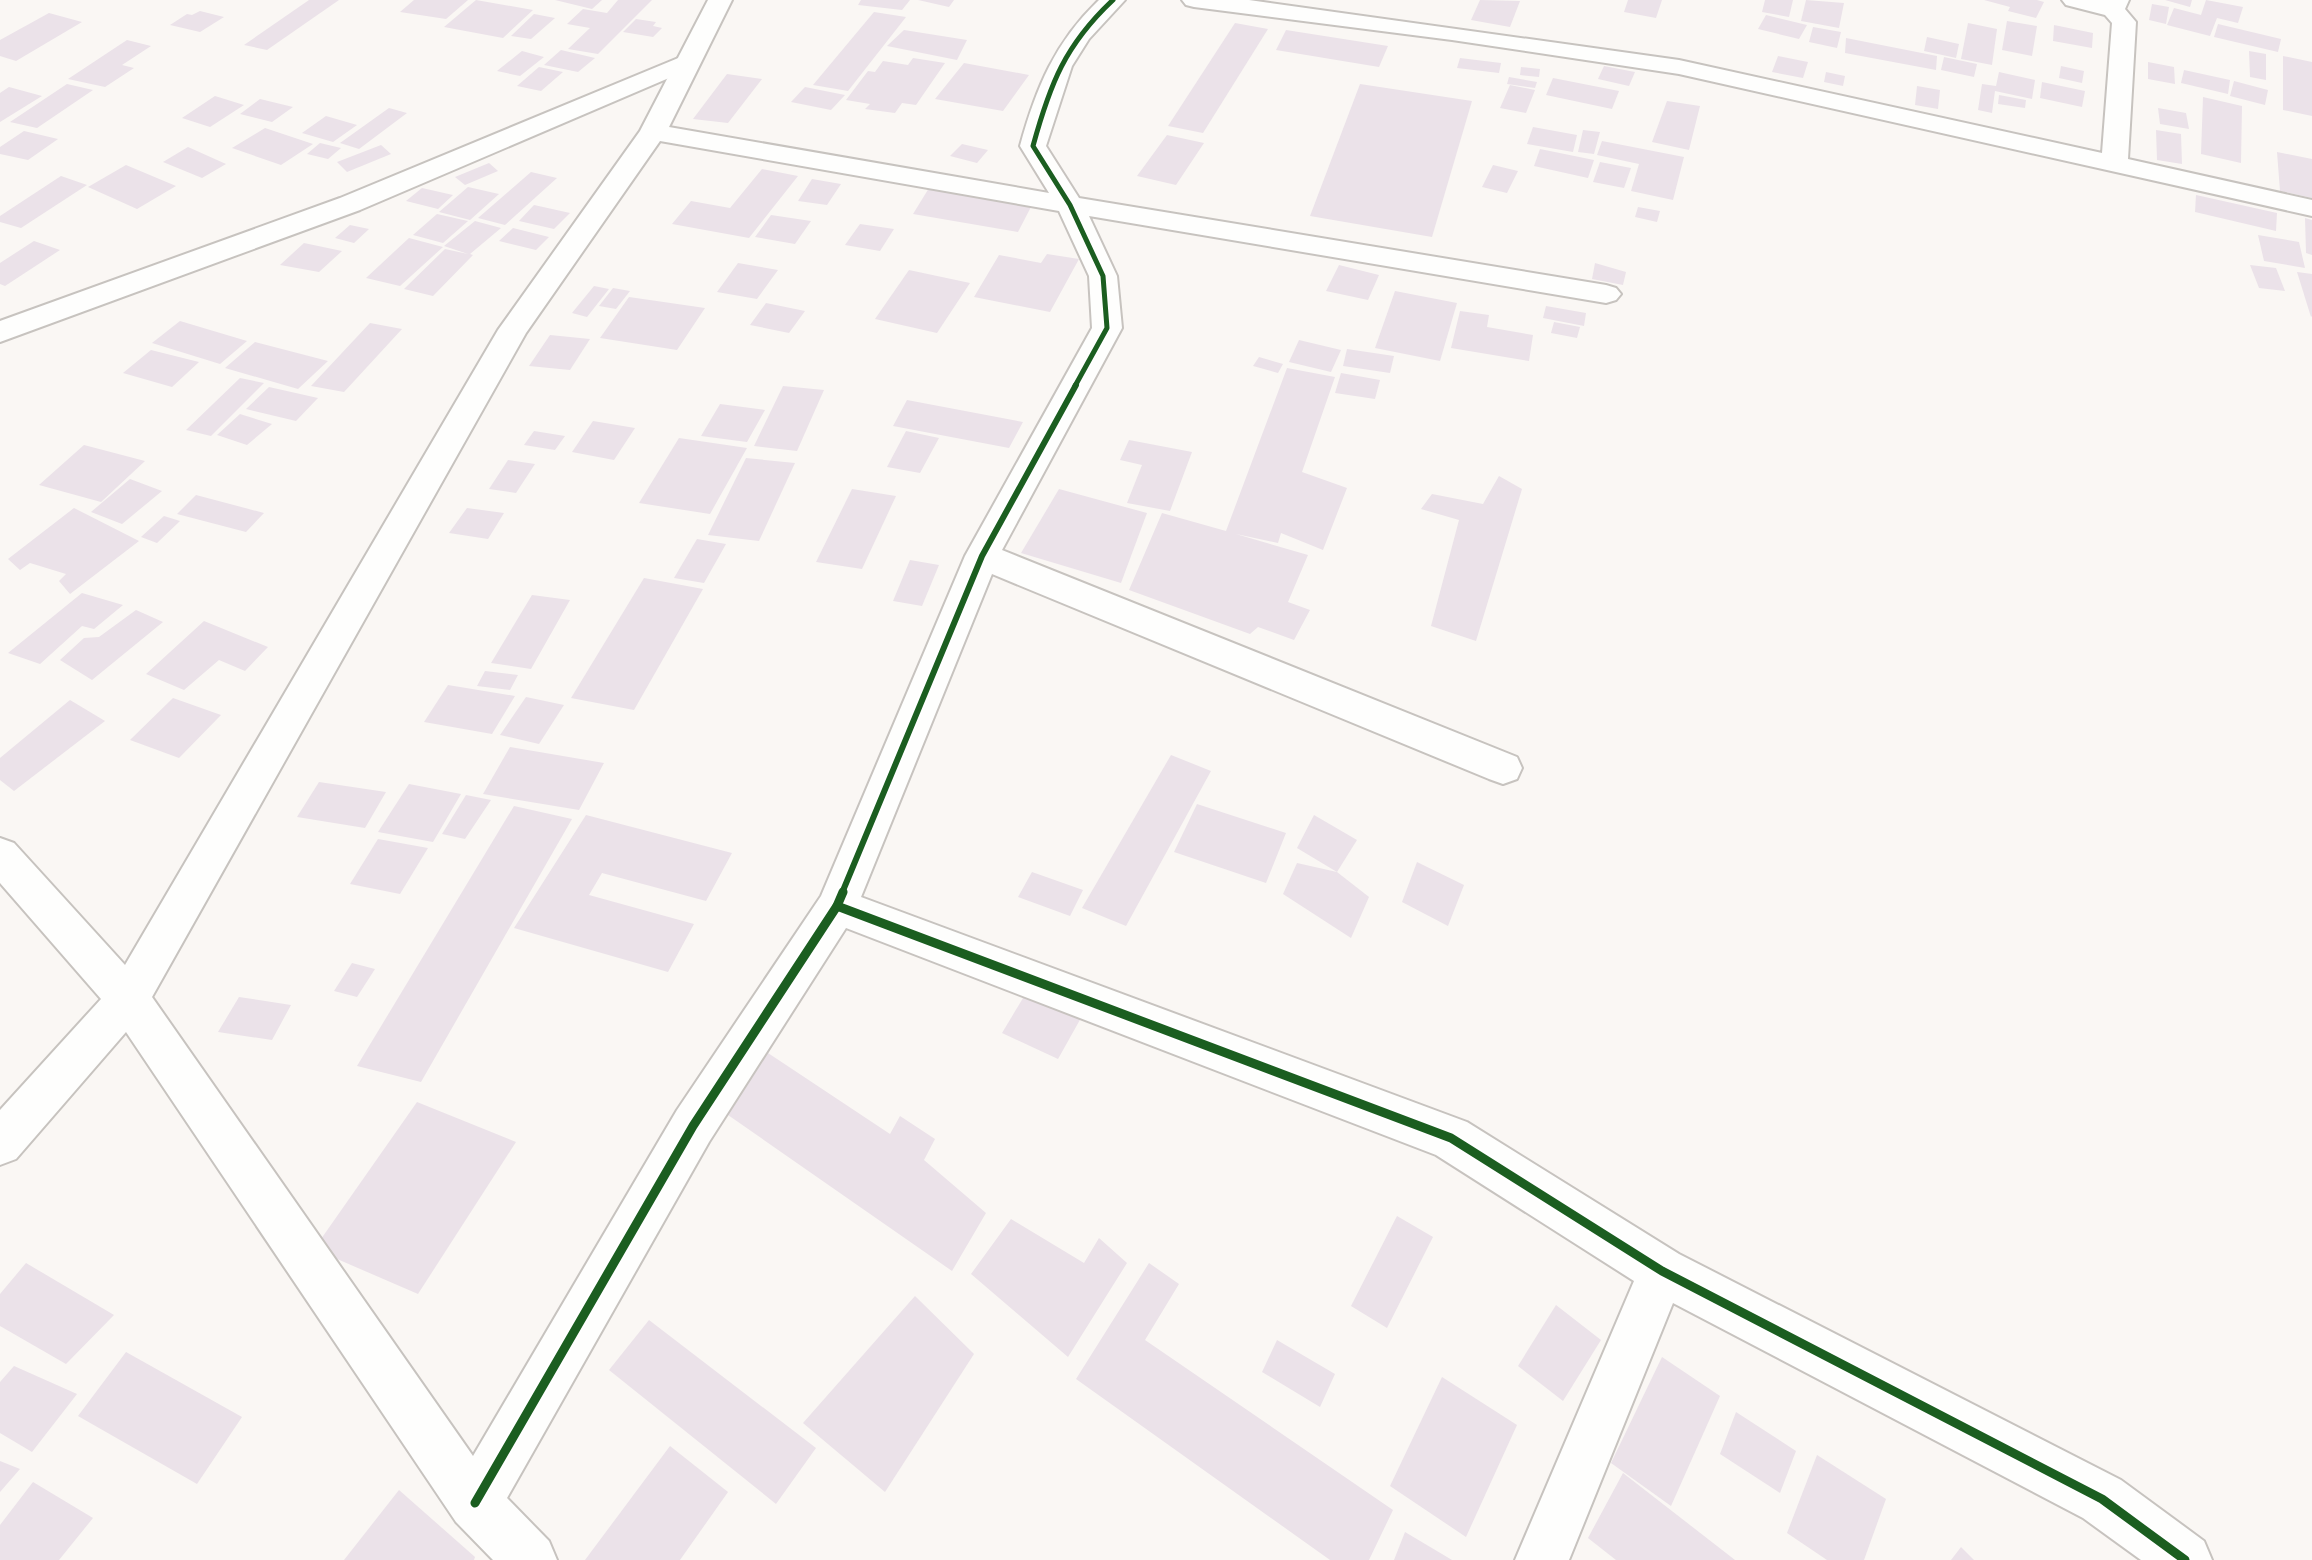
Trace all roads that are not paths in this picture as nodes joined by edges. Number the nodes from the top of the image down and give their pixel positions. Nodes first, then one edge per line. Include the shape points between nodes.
1 (720, 0) edge
2 (1113, 0) edge
3 (1194, 0) edge
4 (2074, 0) edge
5 (2115, 5) edge
6 (688, 61) junction
7 (653, 132) junction
8 (2115, 162) junction
9 (1070, 205) junction
10 (2312, 208) edge
11 (1606, 294) dead end
12 (0, 332) edge
13 (982, 556) junction
14 (1503, 768) dead end
15 (0, 855) edge
16 (837, 906) junction
17 (128, 999) junction
18 (0, 1143) edge
19 (1662, 1271) junction
20 (475, 1503) junction
21 (530, 1560) edge
22 (1542, 1560) edge
23 (2185, 1560) edge

1 - 6 street
2 - 9 street via 1083,27 1050,79 1033,146
3 - 8 street via 1679,67
4 - 5 street
5 - 8 street via 2124,22
6 - 7 street
6 - 12 street via 350,204
7 - 9 street
7 - 17 street via 513,330
8 - 10 street
9 - 11 street
9 - 13 street via 1103,276 1107,328
13 - 14 street
13 - 16 street
15 - 17 street
16 - 19 street via 1451,1138
16 - 20 street via 693,1126
17 - 18 street
17 - 20 street
19 - 22 street
19 - 23 street via 2102,1499
20 - 21 street

